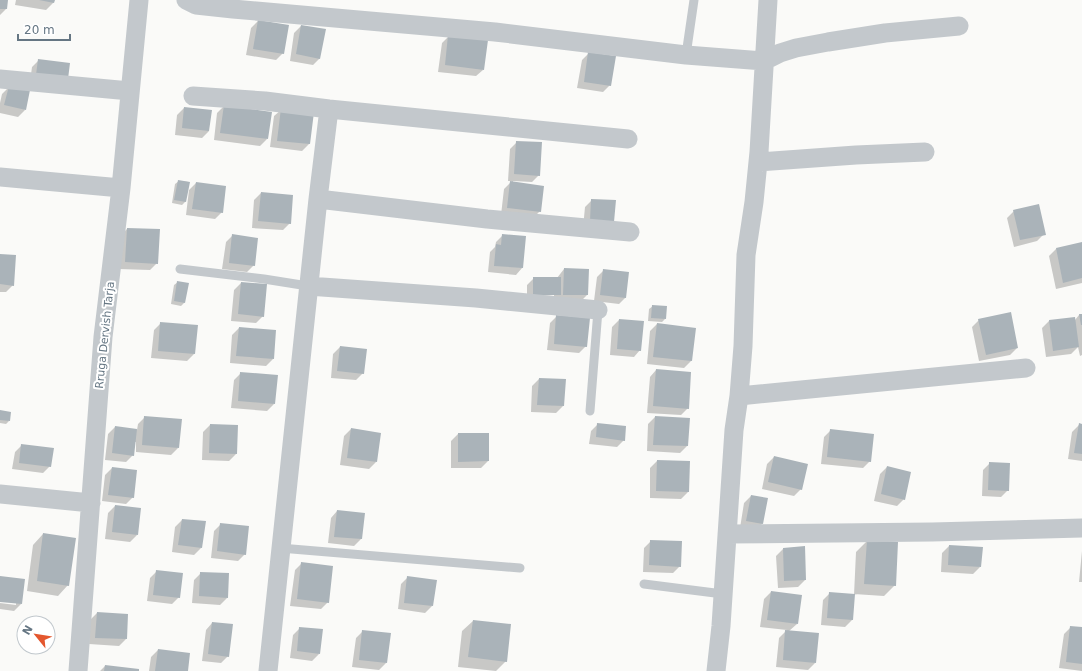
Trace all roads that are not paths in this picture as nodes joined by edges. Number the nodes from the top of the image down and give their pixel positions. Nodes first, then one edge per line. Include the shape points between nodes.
1 (139, 0) edge
2 (186, 0) edge
3 (694, 0) edge
4 (768, 0) edge
5 (959, 26) dead end
6 (686, 55) junction
7 (764, 61) junction
8 (0, 79) edge
9 (130, 92) junction
10 (193, 96) dead end
11 (328, 109) junction
12 (628, 139) dead end
13 (925, 152) dead end
14 (758, 162) junction
15 (0, 177) edge
16 (121, 188) junction
17 (318, 199) junction
18 (630, 232) dead end
19 (180, 269) dead end
20 (308, 286) junction
21 (598, 310) joint
22 (1026, 368) dead end
23 (739, 396) junction
24 (590, 412) dead end
25 (0, 494) edge
26 (91, 503) junction
27 (1082, 528) edge
28 (727, 534) junction
29 (280, 548) junction
30 (520, 568) dead end
31 (644, 584) dead end
32 (723, 594) junction
33 (78, 671) edge
34 (268, 671) edge
35 (716, 671) edge

1 - 9 street, Rruga Dervish Tarja
2 - 6 street via 196,5 495,32
3 - 6 lane
4 - 7 street
5 - 7 street via 885,32 822,43 796,48
6 - 7 street
7 - 14 street
8 - 9 street
9 - 16 street, Rruga Dervish Tarja
10 - 11 street
11 - 12 street
11 - 17 street
13 - 14 street
14 - 23 street via 746,255
15 - 16 street
16 - 26 street, Rruga Dervish Tarja via 103,337
17 - 18 street via 487,219
17 - 20 street
19 - 20 lane via 264,278
20 - 21 street
20 - 29 street
21 - 24 lane
22 - 23 street
23 - 28 street via 734,430
25 - 26 street
26 - 33 street, Rruga Dervish Tarja
27 - 28 street
28 - 32 street
29 - 30 lane
29 - 34 street
31 - 32 lane
32 - 35 street

